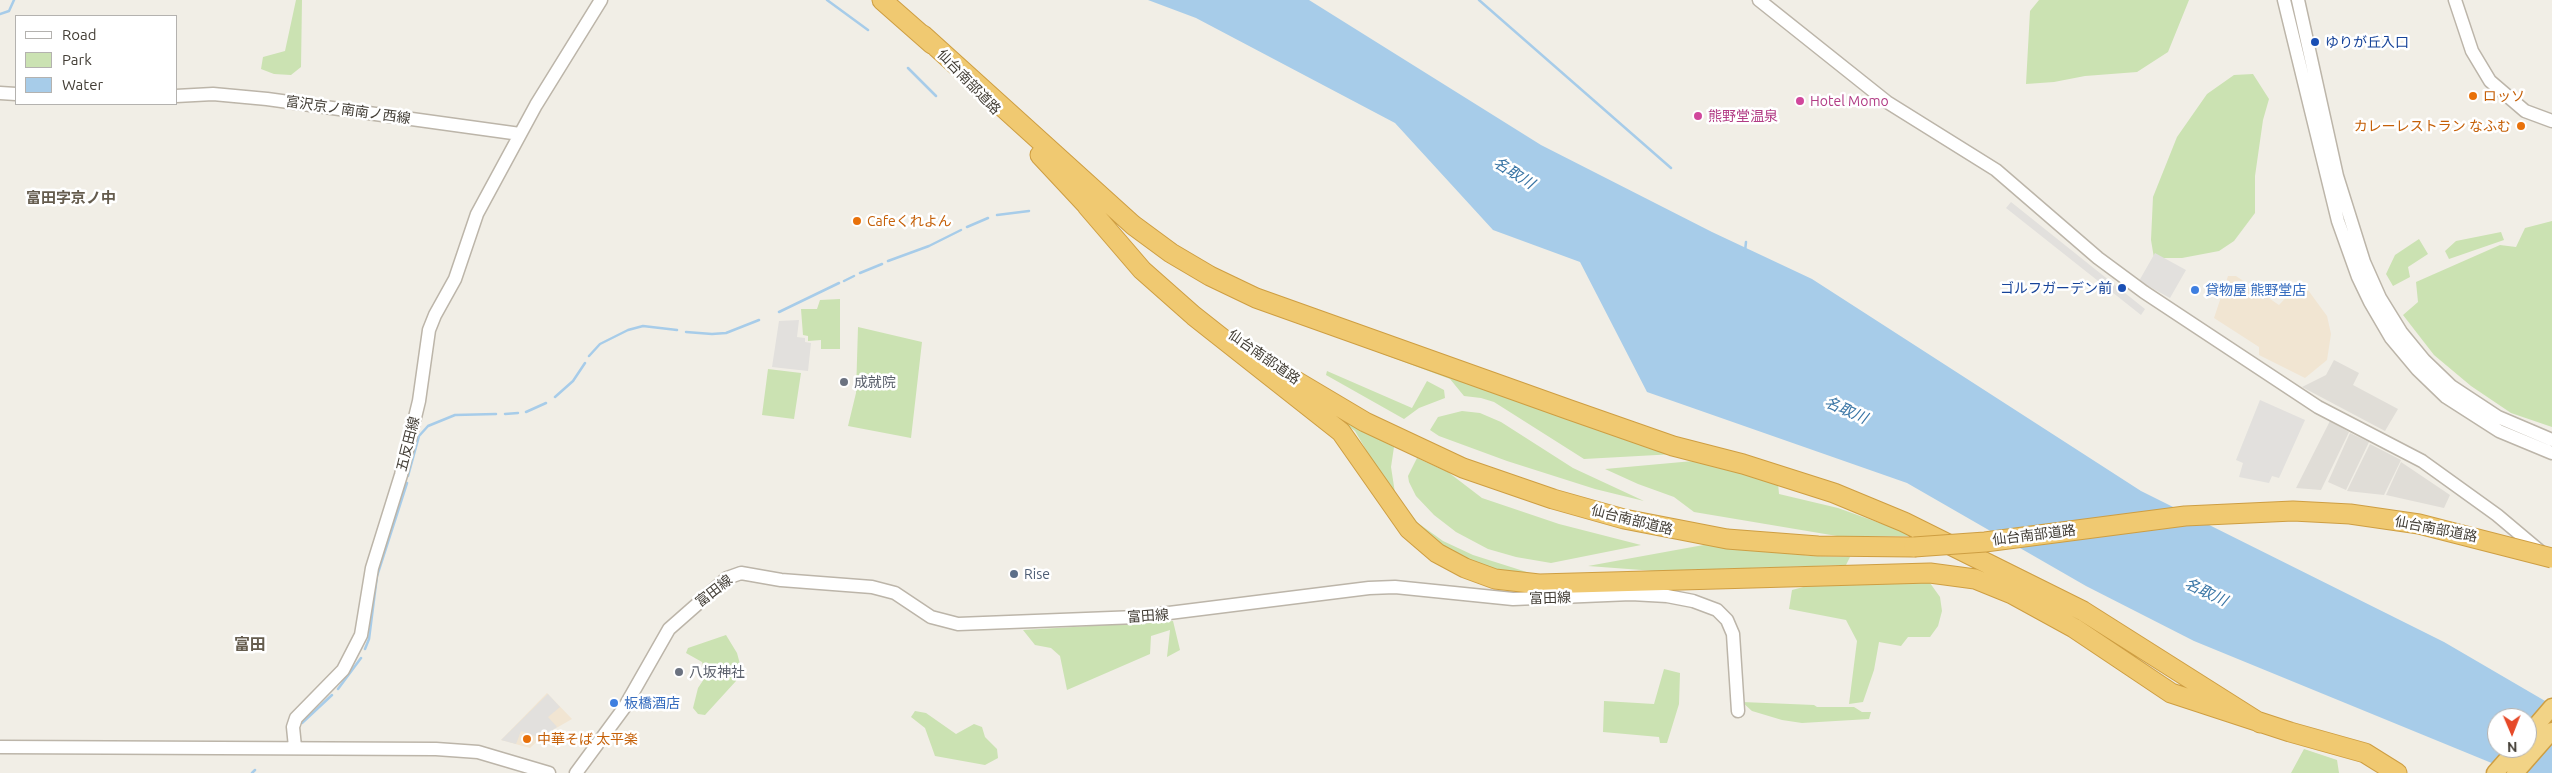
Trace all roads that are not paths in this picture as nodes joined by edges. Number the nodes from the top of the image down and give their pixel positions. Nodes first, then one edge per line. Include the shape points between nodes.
1 (601, 0) edge
2 (882, 0) edge
3 (1759, 0) edge
4 (2284, 0) edge
5 (2298, 0) edge
6 (2455, 0) edge
7 (923, 35) junction
8 (0, 93) edge
9 (15, 94) edge
10 (178, 96) edge
11 (2552, 122) edge
12 (520, 134) junction
13 (1087, 206) junction
14 (2552, 440) edge
15 (2552, 453) edge
16 (2552, 559) edge
17 (2552, 707) edge
18 (1738, 711) dead end
19 (2260, 723) junction
20 (2537, 724) edge
21 (2552, 730) edge
22 (0, 746) edge
23 (295, 747) junction
24 (2508, 758) edge
25 (550, 773) edge
26 (576, 773) edge
27 (2397, 773) edge
28 (2495, 773) edge
29 (2515, 773) edge

1 - 12 street, 五反田線
2 - 7 highway, 仙台南部道路
3 - 16 street via 1887,102 1996,170 2091,252 2144,292 2318,407 2422,461
4 - 15 street via 2338,221 2358,277 2391,338 2446,396 2499,432
5 - 14 street via 2340,184 2364,262 2380,298 2406,339 2451,386 2498,417
6 - 11 street via 2472,51 2490,81 2525,111
7 - 13 highway, 仙台南部道路
7 - 19 highway via 1133,225 1210,276 1256,298 1560,407 1673,446 1808,485 1904,522 2083,611
8 - 9 street
10 - 12 street, 富沢京ノ南南ノ西線 via 213,94 267,99
12 - 23 street, 五反田線 via 477,214 455,279 429,330 419,401 401,476 372,568 362,635 342,670 296,718 293,728
13 - 16 highway, 仙台南部道路, bridge via 1209,318 1279,370 1365,422 1463,468 1624,519 1728,539 1818,546 1914,547 1985,542 2185,516 2293,511 2350,514 2419,524
13 - 19 highway via 1142,270 1194,316 1341,432 1409,529 1437,554 1465,568 1495,579 1539,584 1930,573 1975,579 2012,594 2074,628 2171,693
17 - 20 highway
18 - 26 street, 富田線 via 1733,634 1728,620 1717,610 1667,596 1631,594 1513,599 1386,587 1137,617 958,624 931,617 894,593 741,573 727,578 669,629 624,708
19 - 27 highway via 2365,754
21 - 29 highway
22 - 23 street
23 - 25 street via 466,751 507,759
24 - 28 highway

